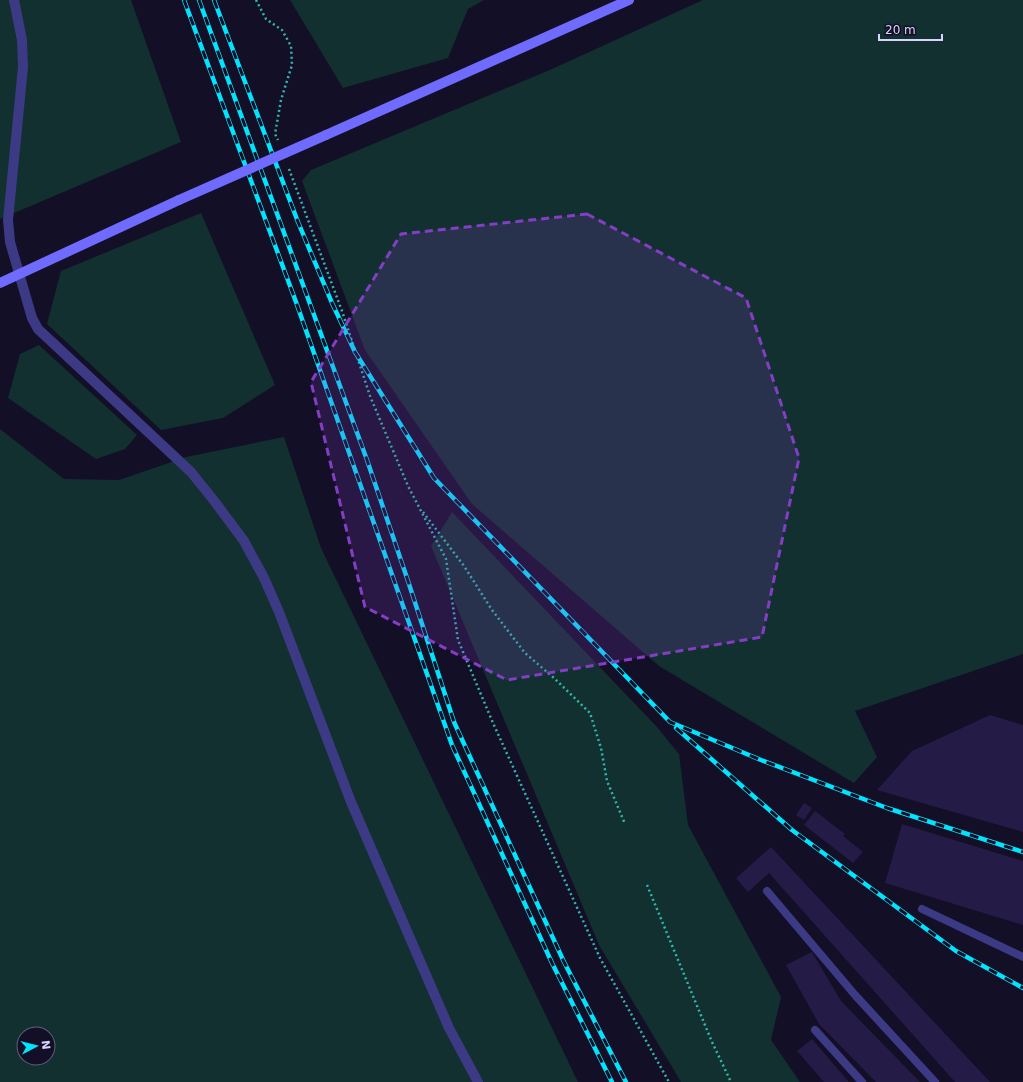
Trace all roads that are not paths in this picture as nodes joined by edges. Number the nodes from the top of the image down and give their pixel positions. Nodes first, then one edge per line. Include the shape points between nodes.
1 (14, 0) edge
2 (629, 0) edge
3 (20, 274) junction
4 (0, 283) edge
5 (767, 890) dead end
6 (922, 909) dead end
7 (1023, 956) edge
8 (815, 1030) dead end
9 (478, 1082) edge
10 (862, 1082) edge
11 (935, 1082) edge

1 - 3 street via 22,40 23,67 8,220 10,242
2 - 3 main road, bridge via 179,200
3 - 4 main road
3 - 9 street via 32,318 38,329 191,472 244,541 279,612 357,817 449,1028
5 - 11 lane via 855,995
6 - 7 lane
8 - 10 lane

